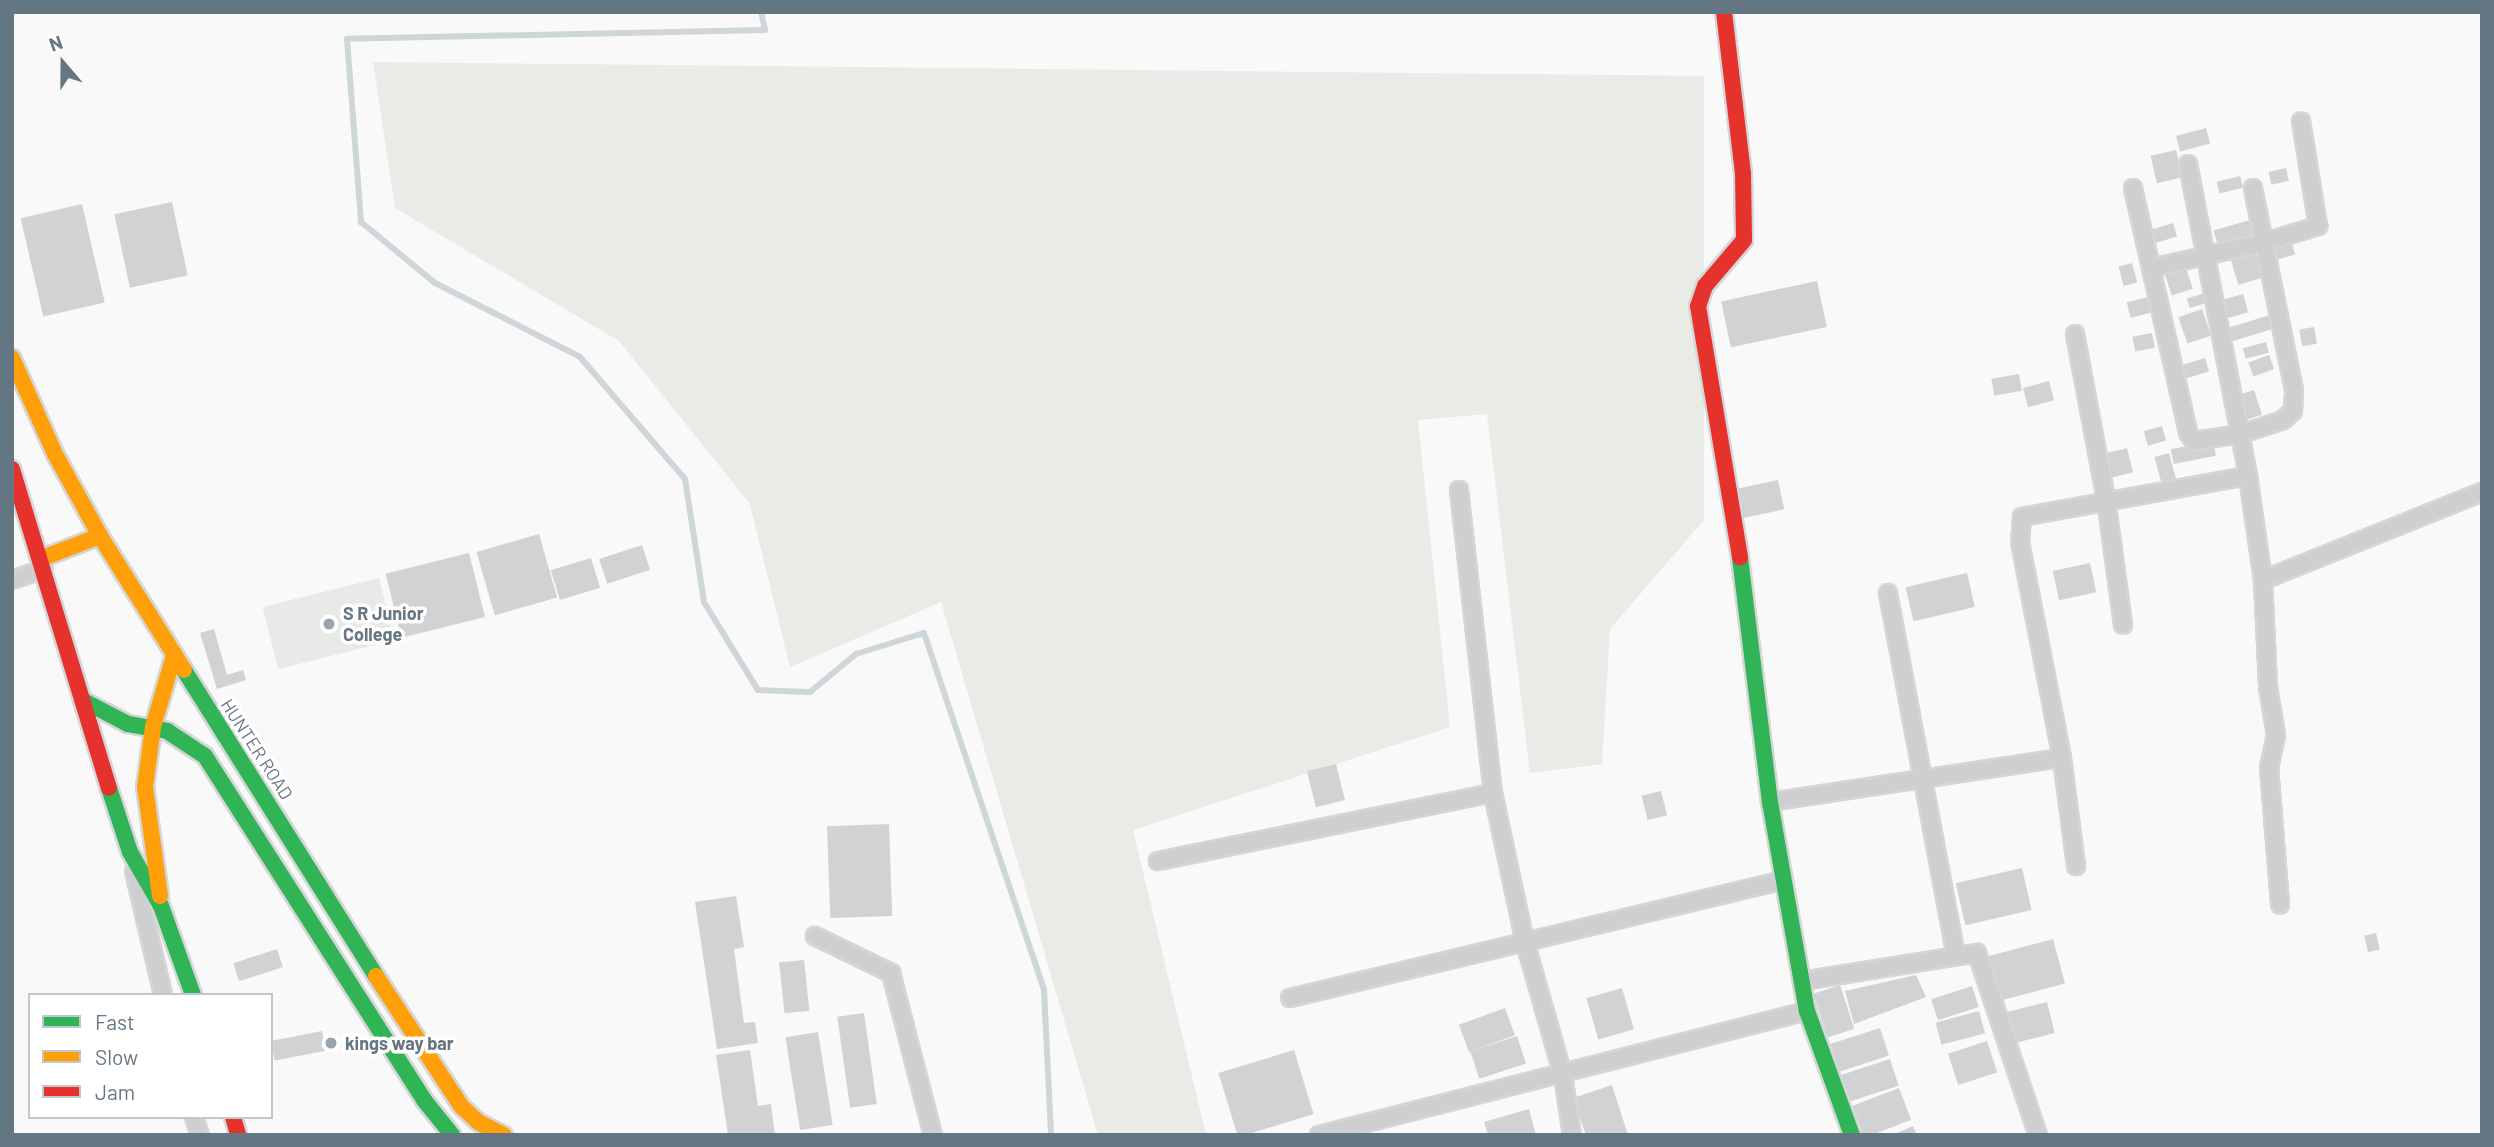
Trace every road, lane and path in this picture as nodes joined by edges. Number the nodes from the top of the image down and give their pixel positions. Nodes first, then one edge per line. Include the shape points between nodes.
1 (1724, 12) edge
2 (2301, 121) dead end
3 (2188, 164) dead end
4 (2133, 188) dead end
5 (2253, 188) dead end
6 (2262, 243) junction
7 (2206, 254) junction
8 (2151, 268) junction
9 (2076, 334) dead end
10 (12, 358) edge
11 (2241, 434) junction
12 (12, 469) edge
13 (2248, 476) junction
14 (1459, 490) dead end
15 (2482, 492) edge
16 (2106, 499) junction
17 (100, 536) junction
18 (42, 564) junction
19 (12, 580) edge
20 (2263, 580) junction
21 (1888, 593) dead end
22 (2123, 625) dead end
23 (174, 655) junction
24 (82, 700) junction
25 (153, 727) junction
26 (2062, 758) junction
27 (1923, 780) junction
28 (1493, 793) junction
29 (1769, 802) junction
30 (130, 852) junction
31 (1158, 861) dead end
32 (2076, 866) dead end
33 (1784, 880) junction
34 (2280, 905) dead end
35 (161, 906) junction
36 (815, 936) dead end
37 (1525, 942) junction
38 (1956, 955) junction
39 (1802, 981) junction
40 (163, 993) edge
41 (192, 993) edge
42 (1290, 998) dead end
43 (1807, 1011) junction
44 (1563, 1076) junction
45 (452, 1135) edge
46 (504, 1135) edge
47 (933, 1135) edge
48 (1319, 1135) edge
49 (1573, 1135) edge
50 (1852, 1135) edge
51 (2038, 1135) edge

1 - 29 street via 1743,174 1744,240 1704,286 1698,306 1736,522
2 - 6 street via 2318,226
3 - 7 street
4 - 8 street
5 - 6 street
6 - 7 street
6 - 11 street via 2294,390 2293,411 2283,420
7 - 8 street
7 - 11 street
8 - 11 street via 2190,438 2198,441
9 - 16 street
10 - 17 street, HUNTER ROAD via 55,454
11 - 13 street
12 - 18 street
13 - 16 street
13 - 20 street
14 - 28 street
15 - 20 street
16 - 22 street
16 - 26 street via 2036,511 2022,517 2018,526
17 - 18 street
17 - 23 street, HUNTER ROAD
18 - 19 street
18 - 24 street
20 - 34 street via 2268,687 2276,735 2269,767
21 - 27 street
23 - 25 street
23 - 46 street, HUNTER ROAD via 432,1066 461,1106 478,1122
24 - 25 street via 103,715
24 - 30 street
25 - 35 street via 145,787
25 - 45 street via 188,742 205,756 424,1100
26 - 27 street
26 - 32 street
27 - 29 street
27 - 38 street
28 - 31 street
28 - 37 street
29 - 33 street
30 - 35 street
30 - 40 street
33 - 37 street
33 - 39 street
35 - 41 street
36 - 47 street via 891,973
37 - 42 street
37 - 44 street
38 - 39 street
38 - 51 street via 1977,953
39 - 43 street
43 - 44 street
43 - 50 street
44 - 48 street
44 - 49 street

